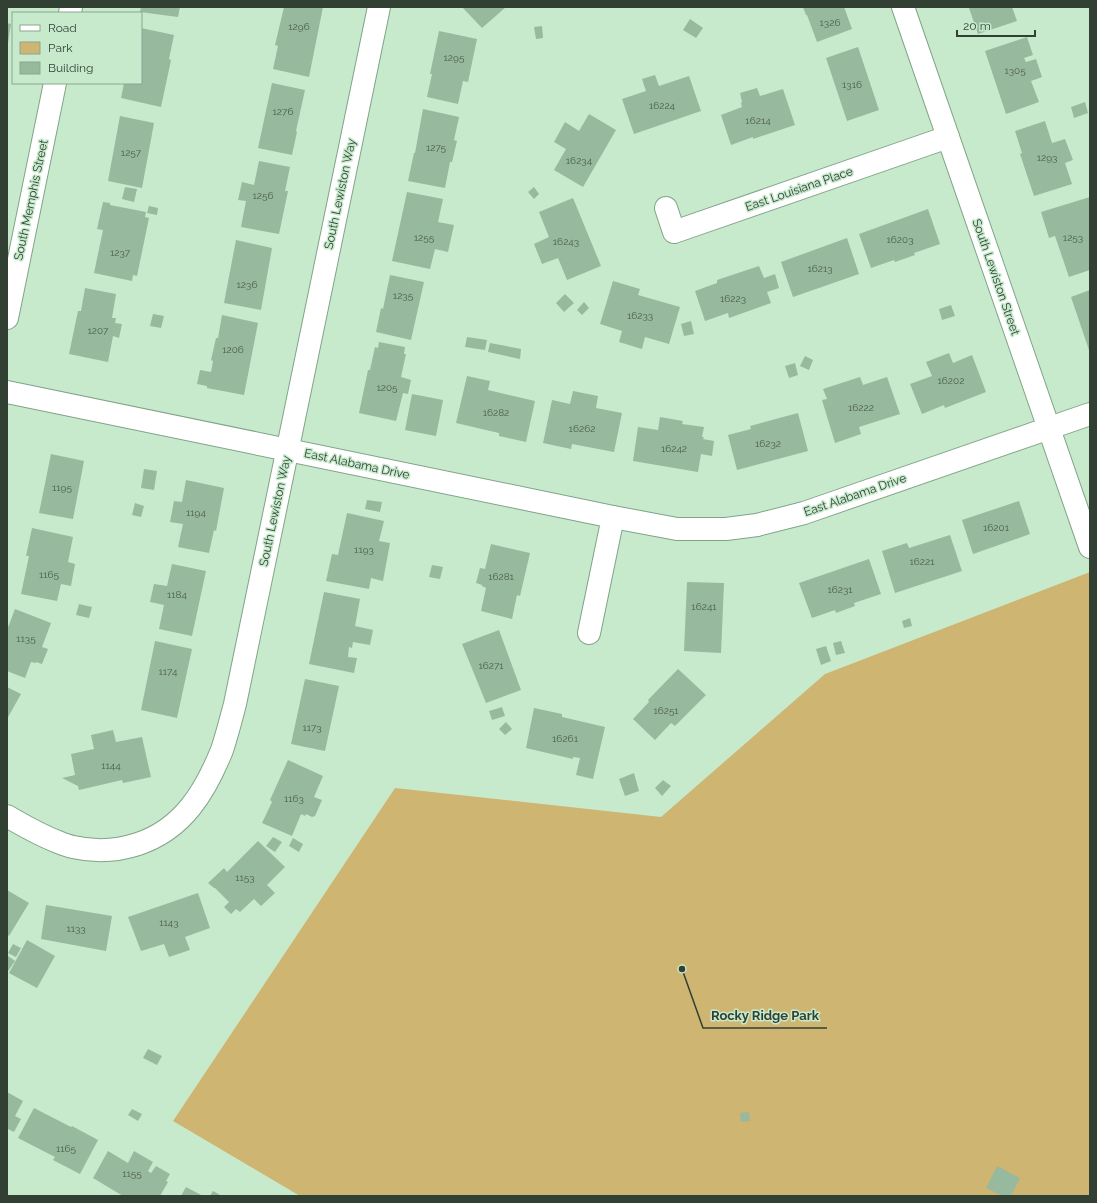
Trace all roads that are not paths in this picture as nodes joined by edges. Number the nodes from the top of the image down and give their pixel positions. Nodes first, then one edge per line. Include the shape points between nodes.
1 (379, 7) edge
2 (903, 7) edge
3 (55, 84) edge
4 (948, 137) junction
5 (666, 208) dead end
6 (7, 318) edge
7 (7, 392) edge
8 (1090, 414) edge
9 (1049, 428) junction
10 (287, 450) junction
11 (613, 517) junction
12 (1090, 547) edge
13 (589, 633) dead end
14 (7, 816) edge

1 - 10 street, South Lewiston Way
2 - 4 street, South Lewiston Street
3 - 6 street, South Memphis Street
4 - 5 street, East Louisiana Place via 674,232
4 - 9 street, South Lewiston Street
7 - 10 street, East Alabama Drive
8 - 9 street, East Alabama Drive
9 - 11 street, East Alabama Drive via 804,513 757,525 726,529 677,529
9 - 12 street, South Lewiston Street
10 - 11 street, East Alabama Drive
10 - 14 street, South Lewiston Way via 235,704 222,750 193,806 171,827 150,840 126,848 102,851 72,847 43,836
11 - 13 street

